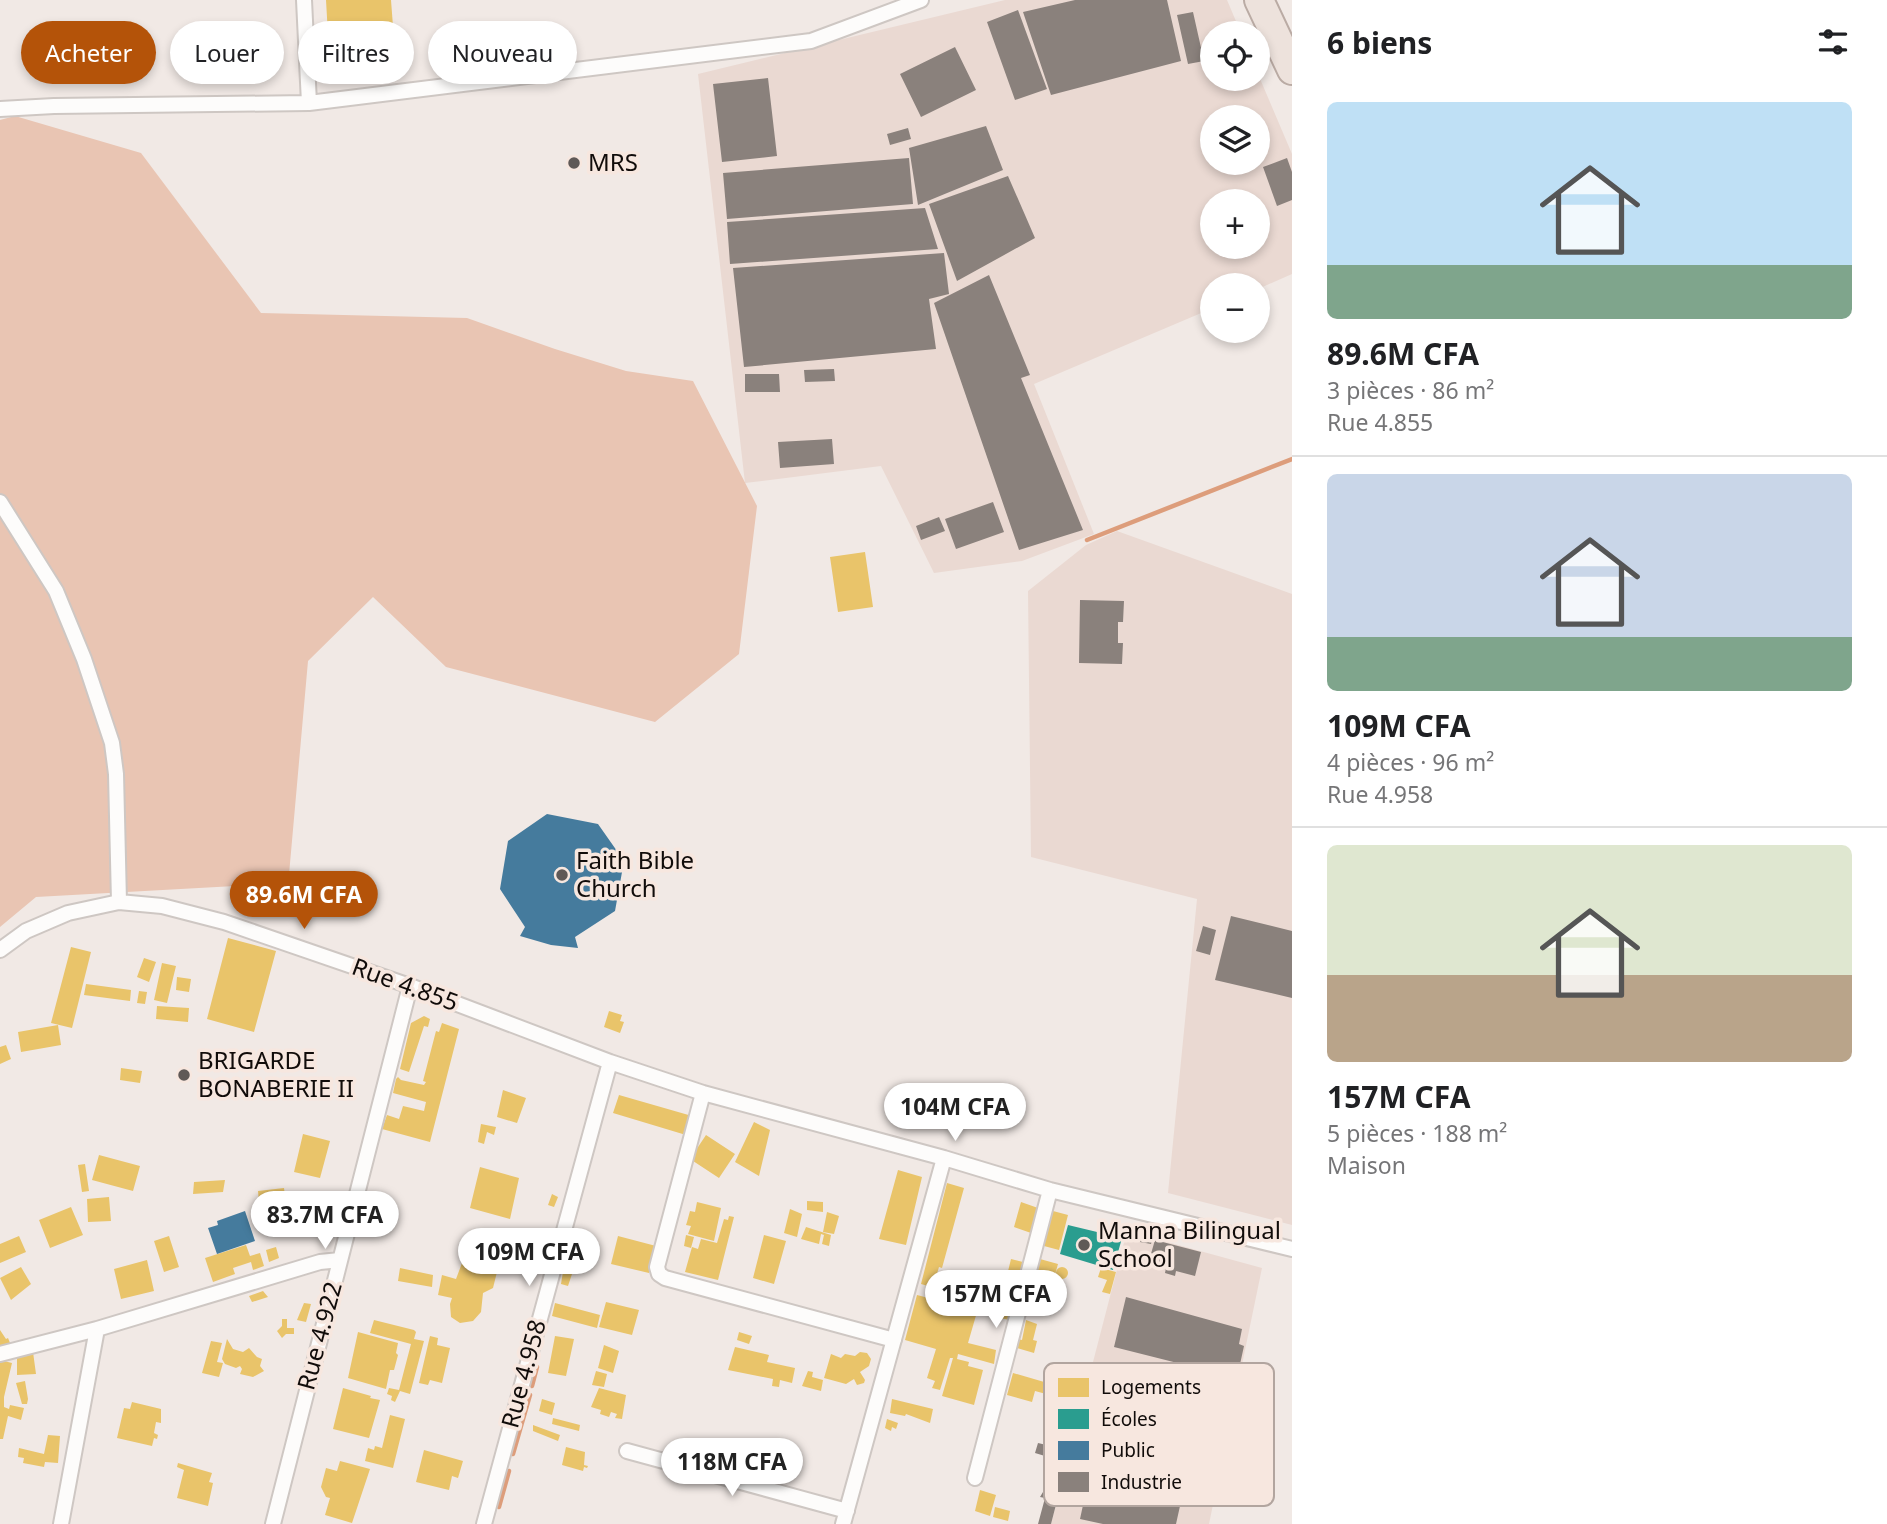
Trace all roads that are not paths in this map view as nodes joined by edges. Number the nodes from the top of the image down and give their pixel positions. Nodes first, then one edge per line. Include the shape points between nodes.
1 (303, 0) edge
2 (921, 0) edge
3 (1259, 0) edge
4 (1292, 70) edge
5 (309, 103) junction
6 (0, 109) edge
7 (0, 502) edge
8 (119, 902) junction
9 (0, 950) edge
10 (410, 986) junction
11 (610, 1062) junction
12 (703, 1093) junction
13 (944, 1158) junction
14 (1050, 1190) junction
15 (1292, 1249) edge
16 (340, 1260) junction
17 (97, 1329) junction
18 (894, 1340) junction
19 (0, 1354) edge
20 (627, 1451) dead end
21 (975, 1478) dead end
22 (845, 1518) edge
23 (61, 1524) edge
24 (272, 1524) edge
25 (484, 1524) edge

1 - 5 street
2 - 5 street via 811,41
3 - 4 highway
5 - 6 street
7 - 8 street via 56,591 112,743
8 - 9 street, Rue 4.855 via 68,913 26,931
8 - 10 street, Rue 4.855 via 162,906 224,922
10 - 11 street, Rue 4.855
10 - 16 street, Rue 4.922
11 - 12 street, Rue 4.855
11 - 25 street, Rue 4.958
12 - 13 street, Rue 4.855
12 - 18 street via 657,1267 659,1274
13 - 14 street, Rue 4.855
13 - 18 street
14 - 15 street, Rue 4.855
14 - 21 street
16 - 17 street via 320,1262
16 - 24 street, Rue 4.922
17 - 19 street
17 - 23 street
18 - 22 street
20 - 22 street

